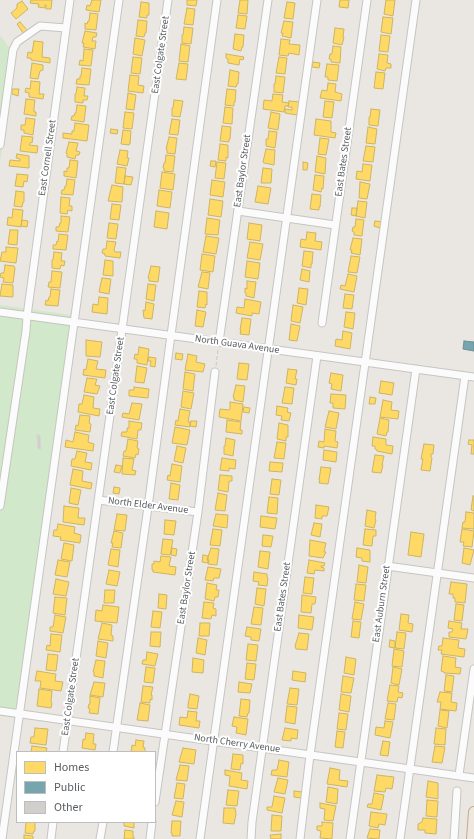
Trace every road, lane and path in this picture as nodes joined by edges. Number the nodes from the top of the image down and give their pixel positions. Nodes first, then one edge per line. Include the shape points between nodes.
1 (70, 0) edge
2 (119, 0) edge
3 (168, 0) edge
4 (217, 0) edge
5 (268, 0) edge
6 (317, 0) edge
7 (367, 0) edge
8 (416, 0) edge
9 (66, 28) junction
10 (0, 145) edge
11 (238, 211) junction
12 (287, 218) junction
13 (335, 225) junction
14 (0, 312) edge
15 (26, 316) junction
16 (74, 322) junction
17 (322, 323) dead end
18 (122, 329) junction
19 (171, 335) junction
20 (219, 342) junction
21 (268, 349) junction
22 (317, 356) junction
23 (366, 362) junction
24 (416, 369) junction
25 (215, 372) joint
26 (465, 376) junction
27 (474, 377) edge
28 (98, 500) junction
29 (0, 506) edge
30 (148, 507) junction
31 (198, 512) junction
32 (388, 566) junction
33 (438, 573) junction
34 (474, 578) edge
35 (474, 668) edge
36 (0, 711) edge
37 (19, 714) junction
38 (68, 720) junction
39 (116, 727) junction
40 (164, 734) junction
41 (213, 741) junction
42 (262, 748) junction
43 (63, 751) edge
44 (113, 751) edge
45 (310, 754) junction
46 (360, 762) junction
47 (410, 768) junction
48 (459, 775) junction
49 (474, 778) edge
50 (457, 791) dead end
51 (156, 794) edge
52 (474, 812) edge
53 (53, 823) edge
54 (103, 823) edge
55 (152, 823) edge
56 (2, 839) edge
57 (51, 839) edge
58 (100, 839) edge
59 (150, 839) edge
60 (200, 839) edge
61 (252, 839) edge
62 (300, 839) edge
63 (350, 839) edge
64 (400, 839) edge
65 (454, 839) edge
66 (472, 839) edge

1 - 9 street, East Cornell Street
2 - 16 street
3 - 18 street, East Colgate Street
4 - 19 street
5 - 11 street, East Baylor Street
6 - 12 street
7 - 13 street, East Bates Street
8 - 23 street
9 - 10 street via 40,26 17,42 13,50
9 - 15 street, East Cornell Street
11 - 12 street
11 - 20 street, East Baylor Street
12 - 13 street
12 - 21 street
13 - 17 street, East Bates Street
14 - 15 street, North Guava Avenue
15 - 16 street, North Guava Avenue
15 - 29 street, East Cornell Street via 26,331
16 - 18 street, North Guava Avenue
16 - 37 street
18 - 19 street, North Guava Avenue
18 - 28 street, East Colgate Street
19 - 20 street, North Guava Avenue
19 - 30 street
20 - 21 street, North Guava Avenue
20 - 25 path
21 - 22 street, North Guava Avenue
21 - 41 street
22 - 23 street, North Guava Avenue
22 - 42 street, East Bates Street
23 - 24 street, North Guava Avenue
23 - 45 street
24 - 26 street, North Guava Avenue
24 - 32 street, East Auburn Street
25 - 31 street, East Baylor Street
26 - 27 street, North Guava Avenue
26 - 33 street
28 - 30 street, North Elder Avenue
28 - 38 street, East Colgate Street
30 - 31 street, North Elder Avenue
30 - 39 street
31 - 40 street, East Baylor Street
32 - 33 street
32 - 46 street, East Auburn Street
33 - 34 street
33 - 47 street
35 - 48 street
36 - 37 street, North Cherry Avenue
37 - 38 street, North Cherry Avenue
37 - 56 street
38 - 39 street, North Cherry Avenue
38 - 43 street, East Colgate Street
39 - 40 street, North Cherry Avenue
39 - 44 street
40 - 41 street, North Cherry Avenue
40 - 51 street, East Baylor Street
41 - 42 street, North Cherry Avenue
41 - 60 street
42 - 45 street, North Cherry Avenue
42 - 61 street, East Bates Street
45 - 46 street, North Cherry Avenue
45 - 62 street
46 - 47 street, North Cherry Avenue
46 - 63 street, East Auburn Street
47 - 48 street, North Cherry Avenue
47 - 64 street
48 - 49 street, North Cherry Avenue
50 - 65 street
52 - 66 highway
53 - 57 street
54 - 58 street
55 - 59 street

